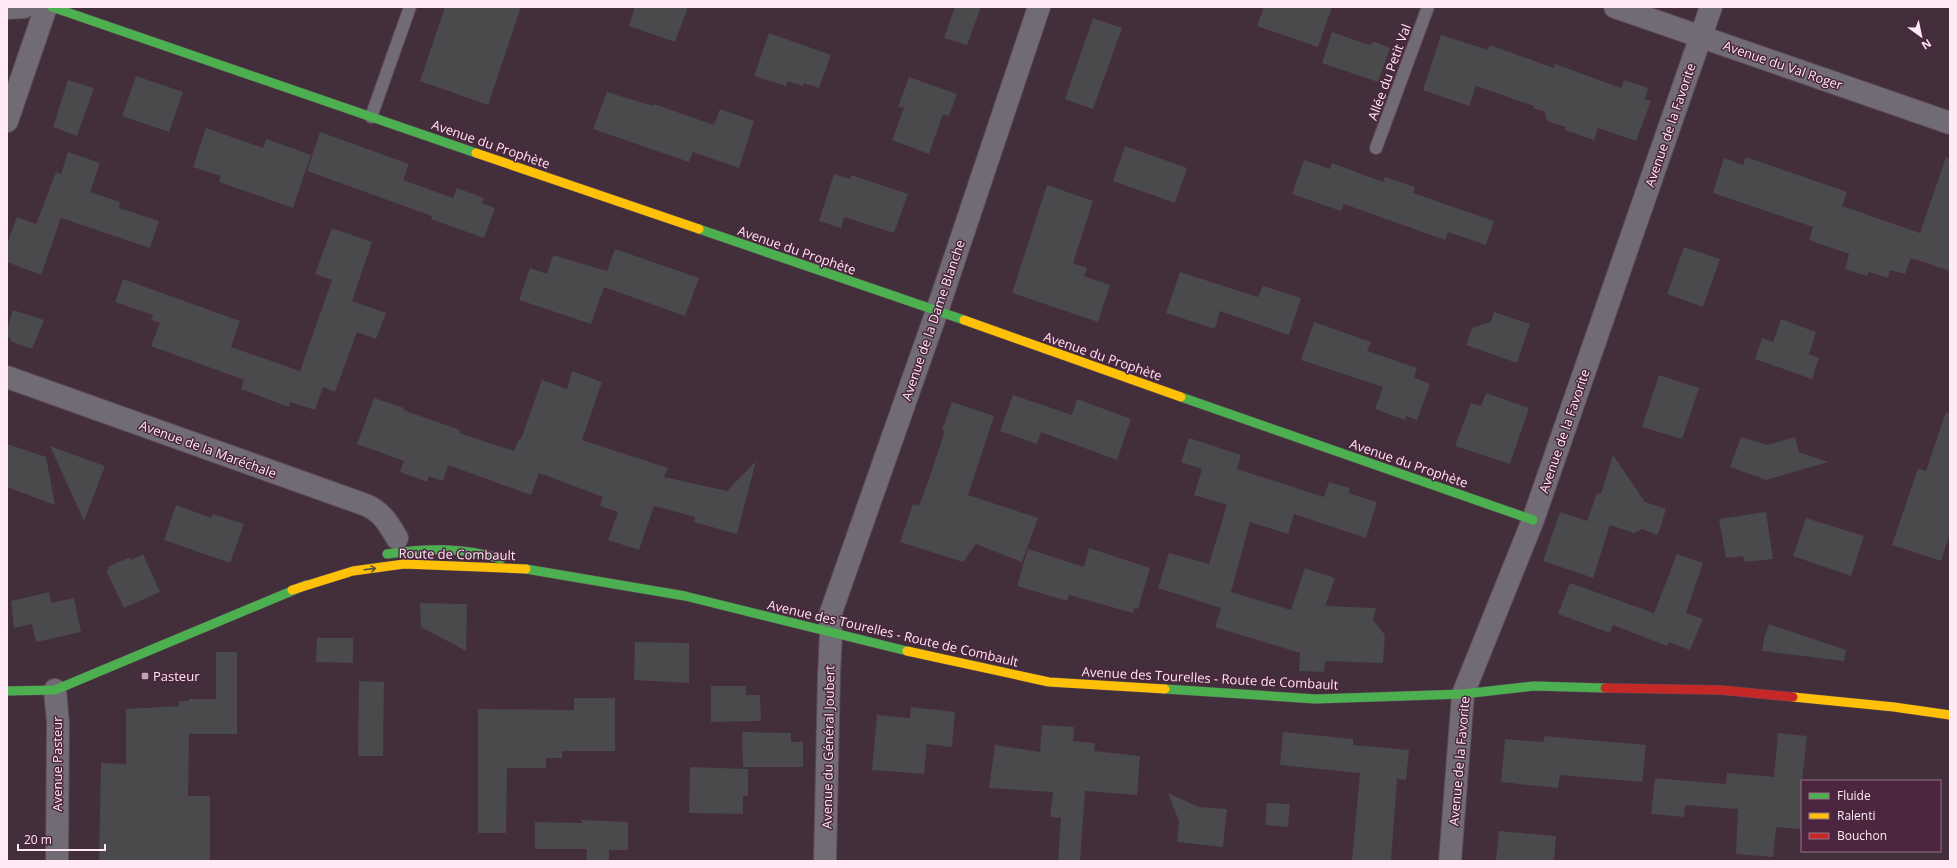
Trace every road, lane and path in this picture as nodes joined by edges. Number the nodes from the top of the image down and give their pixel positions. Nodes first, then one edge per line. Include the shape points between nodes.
1 (24, 7) edge
2 (46, 7) edge
3 (52, 7) edge
4 (410, 7) edge
5 (1039, 7) edge
6 (1428, 7) edge
7 (1615, 7) edge
8 (1711, 7) edge
9 (7, 8) edge
10 (1701, 36) junction
11 (372, 117) junction
12 (7, 121) edge
13 (1950, 123) edge
14 (1376, 148) dead end
15 (937, 311) junction
16 (7, 377) edge
17 (1533, 520) junction
18 (397, 538) dead end
19 (528, 568) junction
20 (292, 590) junction
21 (831, 632) junction
22 (55, 690) junction
23 (7, 691) edge
24 (1464, 694) junction
25 (1950, 715) edge
26 (57, 861) edge
27 (825, 861) edge
28 (1450, 861) edge

1 - 9 street
2 - 12 street
3 - 11 street, Avenue du Prophète
4 - 11 lane
5 - 15 street, Avenue de la Dame Blanche
6 - 14 lane, Allée du Petit Val
7 - 10 street, Avenue du Val Roger
8 - 10 street, Avenue de la Favorite
10 - 13 street, Avenue du Val Roger
10 - 17 street, Avenue de la Favorite
11 - 15 street, Avenue du Prophète
15 - 17 street, Avenue du Prophète
15 - 21 street, Avenue de la Dame Blanche via 830,615
16 - 18 street, Avenue de la Maréchale via 376,509
17 - 24 street, Avenue de la Favorite
20 -> 19 street, Route de Combault via 353,571 404,564
19 - 20 street via 485,553 451,548 419,549 371,558
19 - 21 street, Avenue des Tourelles - Route de Combault via 685,596
20 - 22 street
21 - 24 street, Avenue des Tourelles - Route de Combault via 1049,682 1316,699
21 - 27 street, Avenue du Général Joubert
22 - 23 street
22 - 26 street, Avenue Pasteur via 58,724
24 - 25 street, Avenue des Tourelles - Route de Combault via 1534,686 1721,690
24 - 28 street, Avenue de la Favorite

